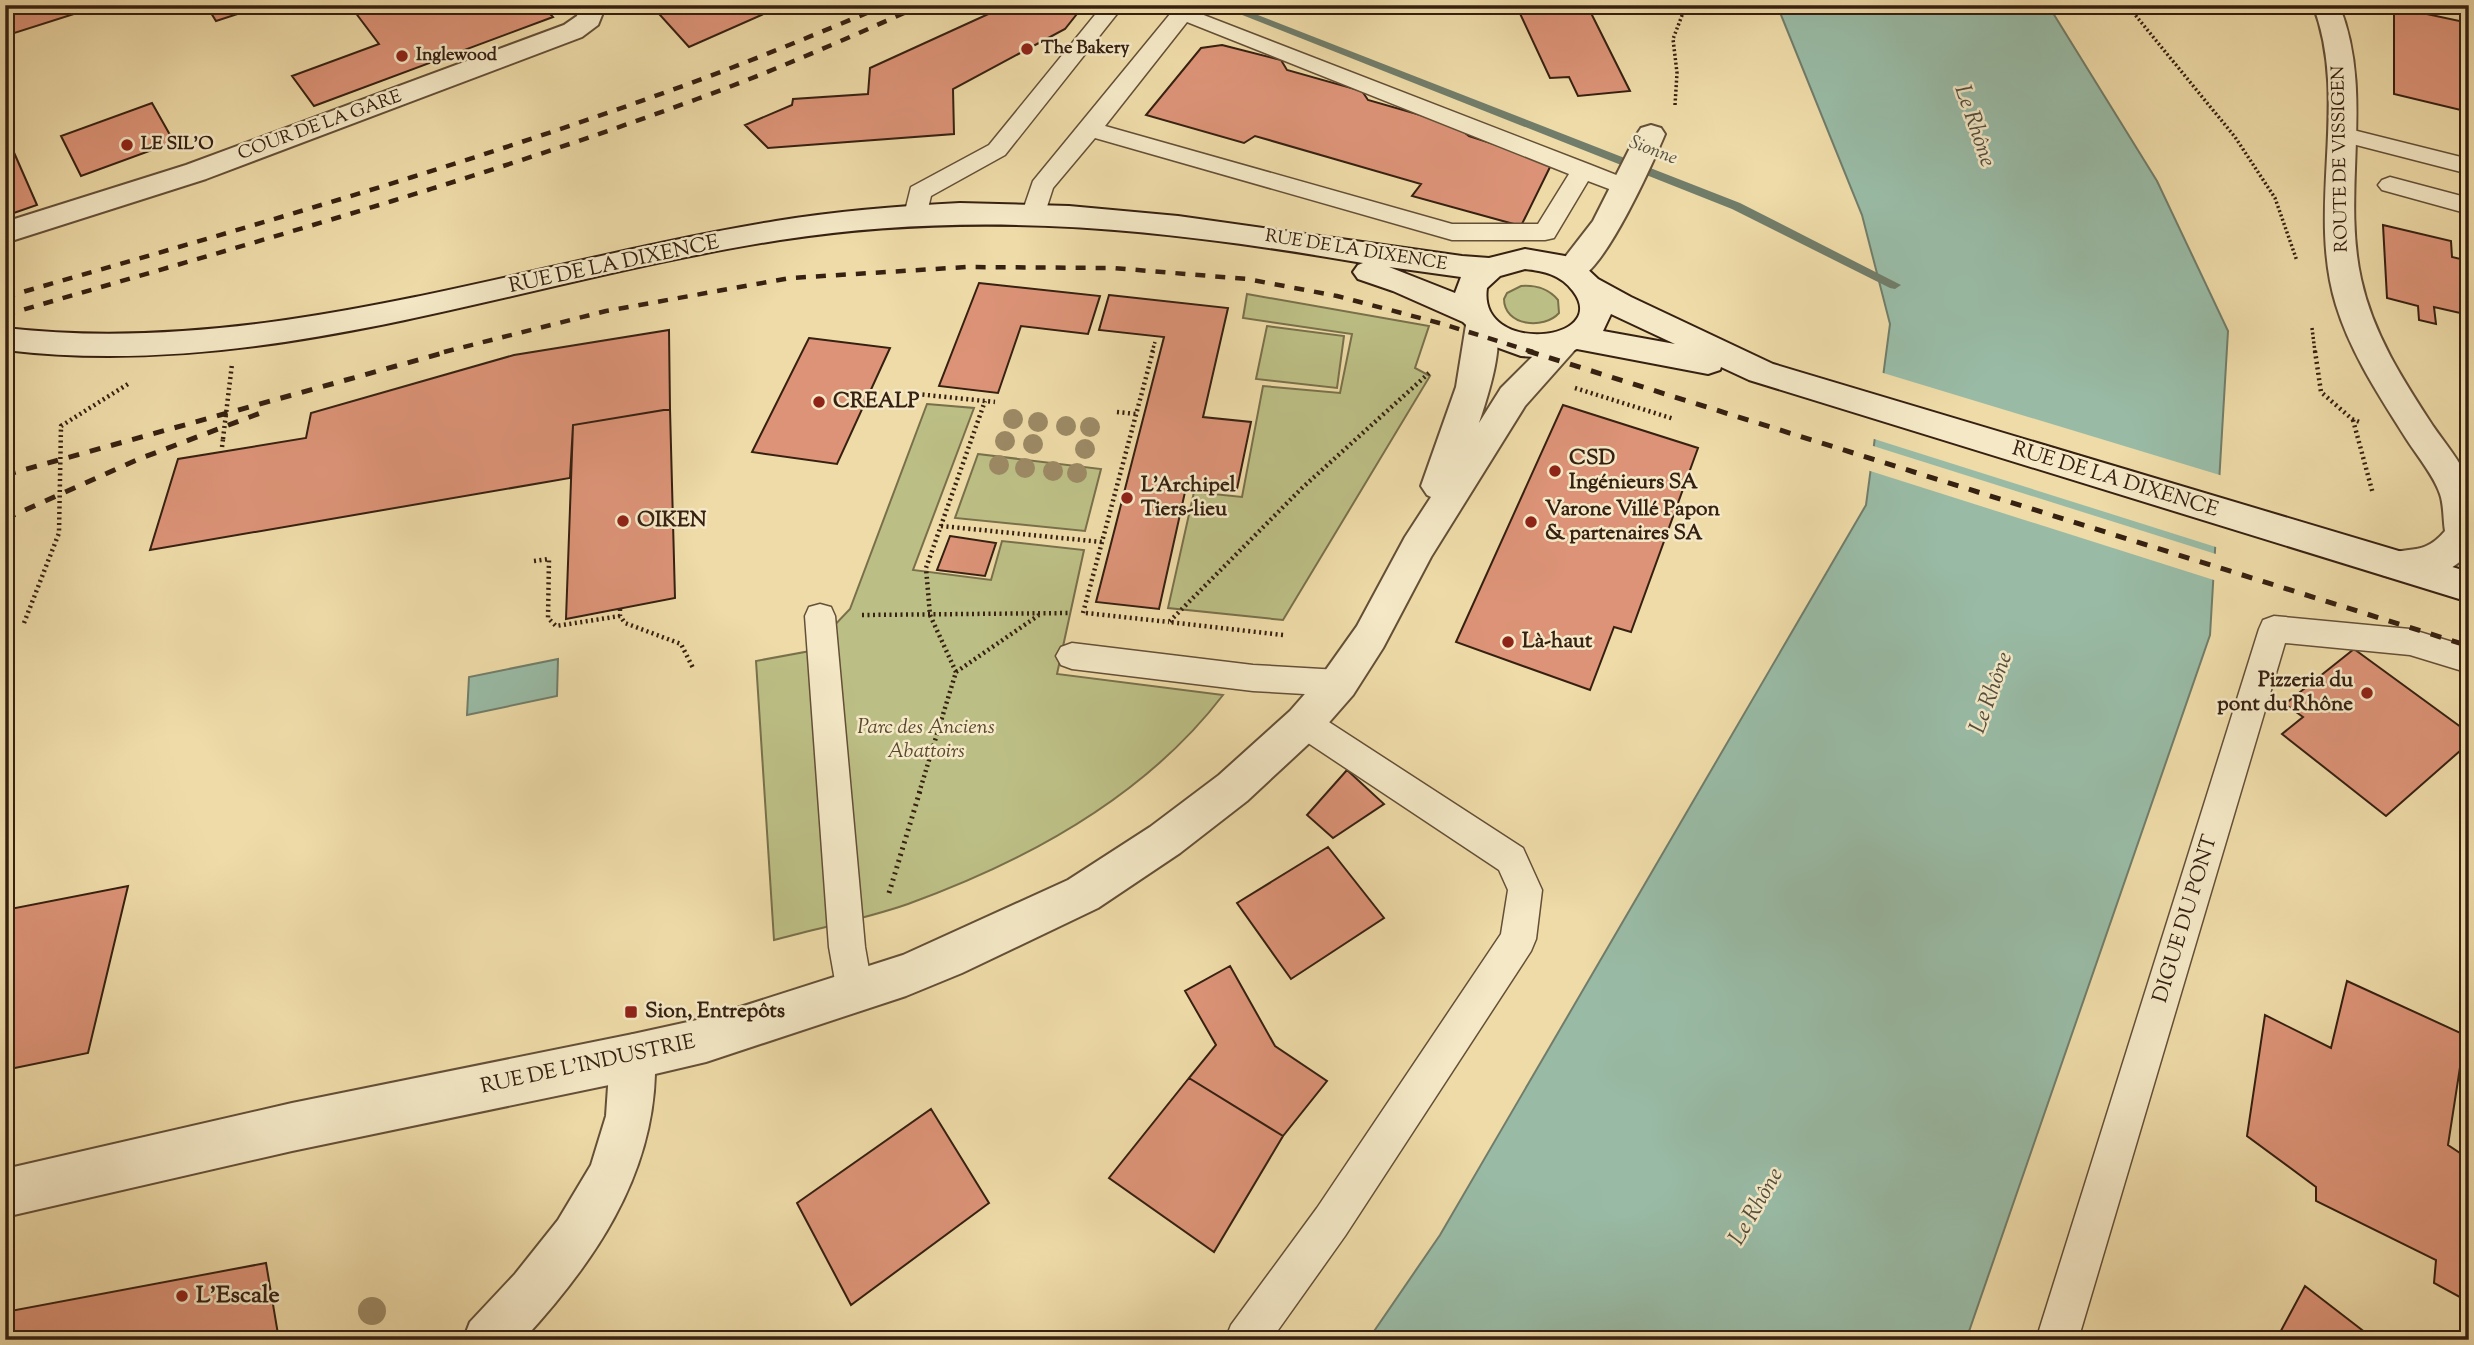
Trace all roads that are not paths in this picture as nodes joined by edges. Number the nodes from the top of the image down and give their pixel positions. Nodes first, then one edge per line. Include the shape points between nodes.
1 (1114, 5) edge
2 (2326, 5) edge
3 (591, 12) edge
4 (1090, 129) junction
5 (2340, 134) junction
6 (1637, 163) joint
7 (2469, 167) edge
8 (1583, 170) junction
9 (2390, 185) dead end
10 (2469, 206) edge
11 (1034, 213) junction
12 (916, 215) junction
13 (1226, 231) junction
14 (5, 233) edge
15 (1487, 268) junction
16 (1580, 279) junction
17 (1477, 319) junction
18 (5, 339) edge
19 (1571, 341) junction
20 (1769, 374) junction
21 (2463, 501) edge
22 (1418, 547) junction
23 (2396, 565) junction
24 (2469, 587) edge
25 (820, 616) road end
26 (1072, 656) dead end
27 (2469, 660) edge
28 (1339, 683) junction
29 (1304, 723) junction
30 (855, 992) junction
31 (633, 1057) junction
32 (5, 1193) edge
33 (488, 1340) edge
34 (1246, 1340) edge
35 (2057, 1340) edge

1 - 12 lane via 997,150 920,192
2 - 5 street, ROUTE DE VISSIGEN via 2341,63
3 - 14 street, COUR DE LA GARE via 573,31 196,172
4 - 8 lane via 1452,232 1545,232
4 - 8 lane via 1183,13
4 - 11 lane via 1042,186
5 - 7 lane
5 - 21 street, ROUTE DE VISSIGEN via 2341,250 2350,305 2399,403
6 - 8 lane
6 - 16 street via 1584,256
9 - 10 lane
11 - 12 street, RUE DE LA DIXENCE
11 - 13 street, RUE DE LA DIXENCE
12 - 18 street, RUE DE LA DIXENCE via 738,238 335,325 194,343 96,346
13 - 15 street, RUE DE LA DIXENCE via 1412,261
13 - 17 street, RUE DE LA DIXENCE via 1404,283
15 - 16 street via 1504,261 1546,261
15 - 17 street via 1469,288
16 - 19 street via 1597,302 1595,317 1586,331
16 - 20 street, RUE DE LA DIXENCE via 1620,305
17 - 19 street via 1507,341 1524,345
17 - 22 street, RUE DE L'INDUSTRIE via 1482,346 1475,385
19 - 20 street, RUE DE LA DIXENCE
19 - 22 street, RUE DE L'INDUSTRIE via 1542,364 1513,397
20 - 23 street, RUE DE LA DIXENCE
21 - 23 street, ROUTE DE VISSIGEN via 2463,534 2449,555 2418,565
22 - 28 street, RUE DE L'INDUSTRIE via 1370,637
23 - 24 street, RUE DE LA DIXENCE
25 - 30 lane via 847,947
26 - 28 lane via 1253,678
27 - 35 lane, DIGUE DU PONT via 2410,642 2274,629
28 - 29 street, RUE DE L'INDUSTRIE
29 - 30 street, RUE DE L'INDUSTRIE via 1165,840 1083,894 946,958
29 - 34 lane via 1511,859 1525,890 1518,939 1331,1222
30 - 31 street, RUE DE L'INDUSTRIE via 706,1040
31 - 32 street, RUE DE L'INDUSTRIE via 292,1127
31 - 33 street via 629,1117 612,1173 568,1250

